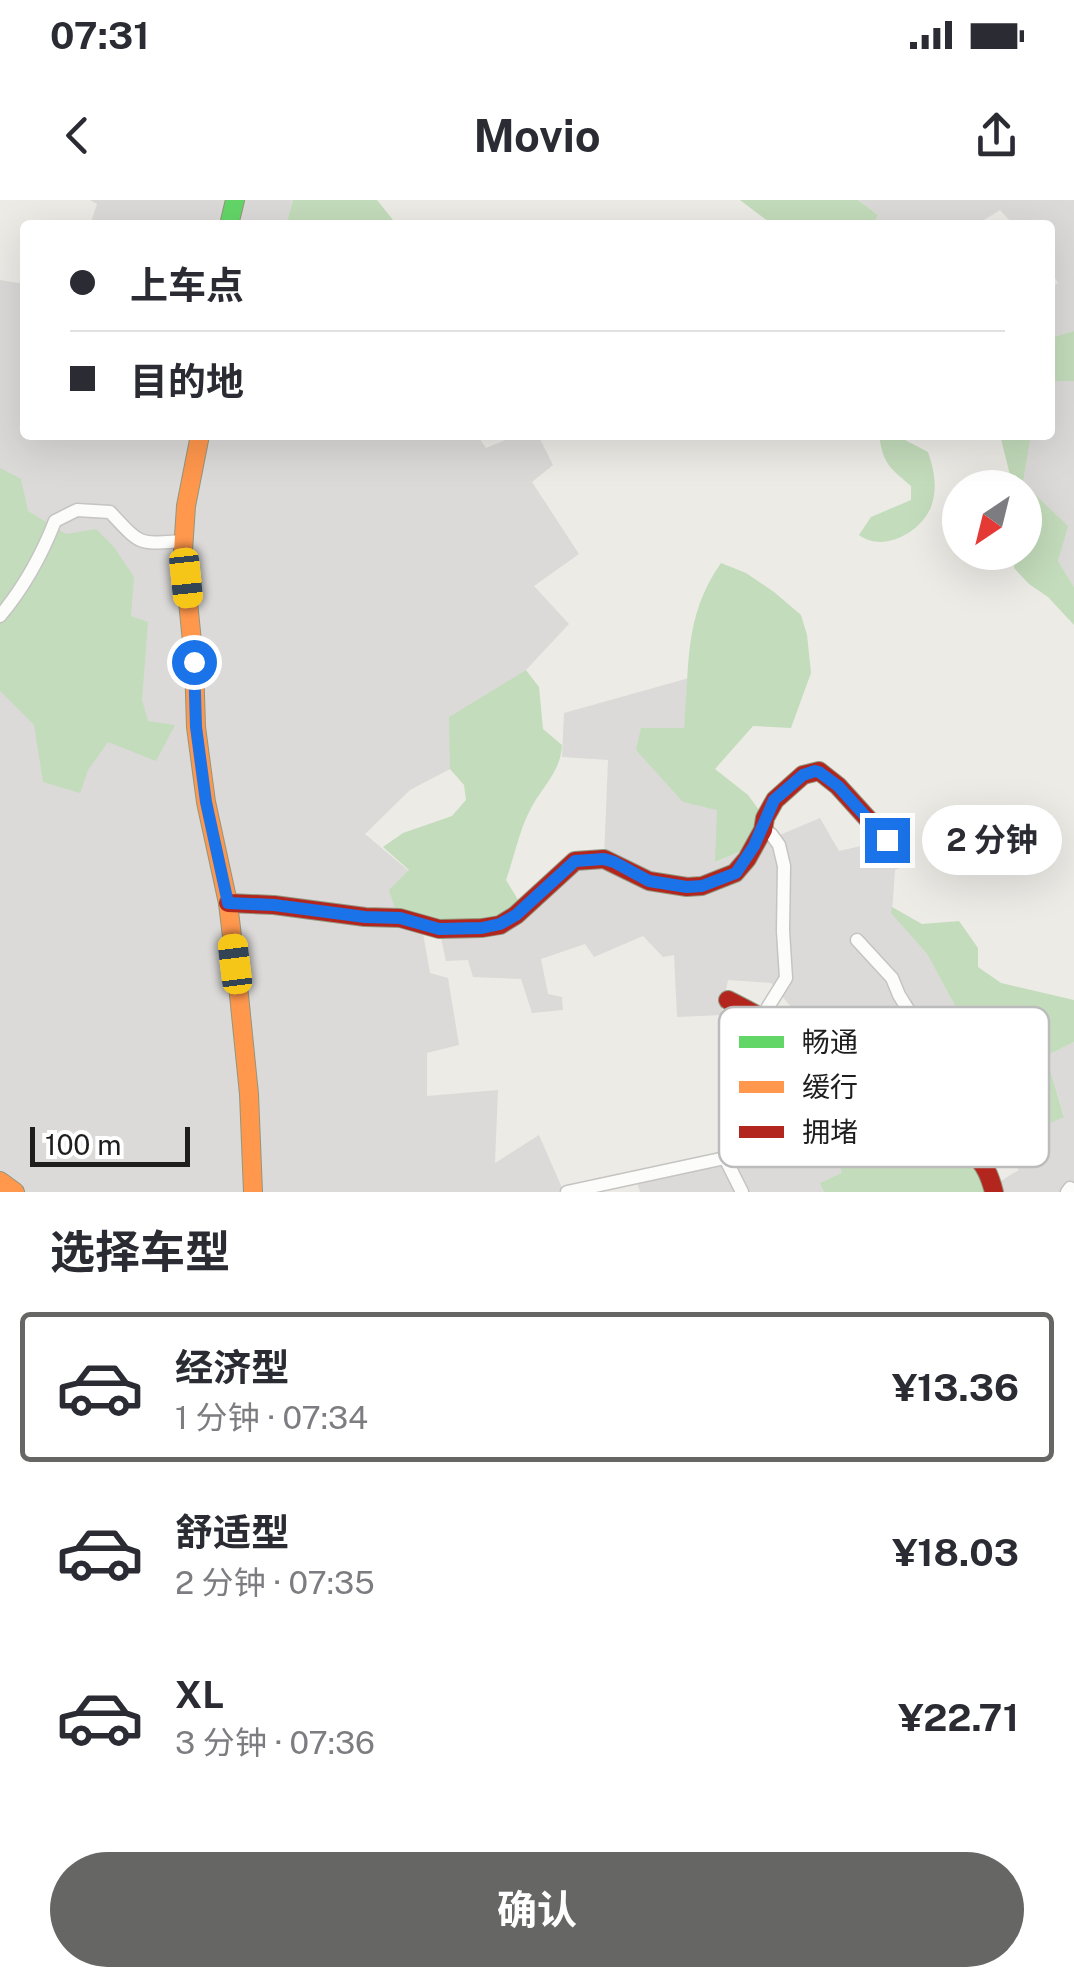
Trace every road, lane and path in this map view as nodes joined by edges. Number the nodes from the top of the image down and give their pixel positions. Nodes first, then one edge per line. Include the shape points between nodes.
1 (199, 440) edge
2 (184, 542) junction
3 (0, 616) edge
4 (763, 830) junction
5 (887, 840) dead end
6 (228, 903) junction
7 (857, 940) dead end
8 (728, 1000) dead end
9 (742, 1007) edge
10 (768, 1007) edge
11 (906, 1007) edge
12 (719, 1159) edge
13 (730, 1167) edge
14 (983, 1167) edge
15 (0, 1181) edge
16 (15, 1192) edge
17 (252, 1192) edge
18 (567, 1192) edge
19 (742, 1192) edge
20 (994, 1192) edge

1 - 2 street
2 - 3 street via 143,543 110,512 77,510 56,521 22,590
2 - 6 street via 196,727
4 - 5 street via 774,800 815,771 838,786
4 - 6 street via 736,873 718,881 667,885 604,859 575,861 516,915 482,928 439,929 400,918
4 - 10 street via 779,845 784,866 786,978
6 - 17 street via 249,1094
7 - 11 street via 892,978
8 - 9 street
12 - 18 street
13 - 19 street
14 - 20 street
15 - 16 street

